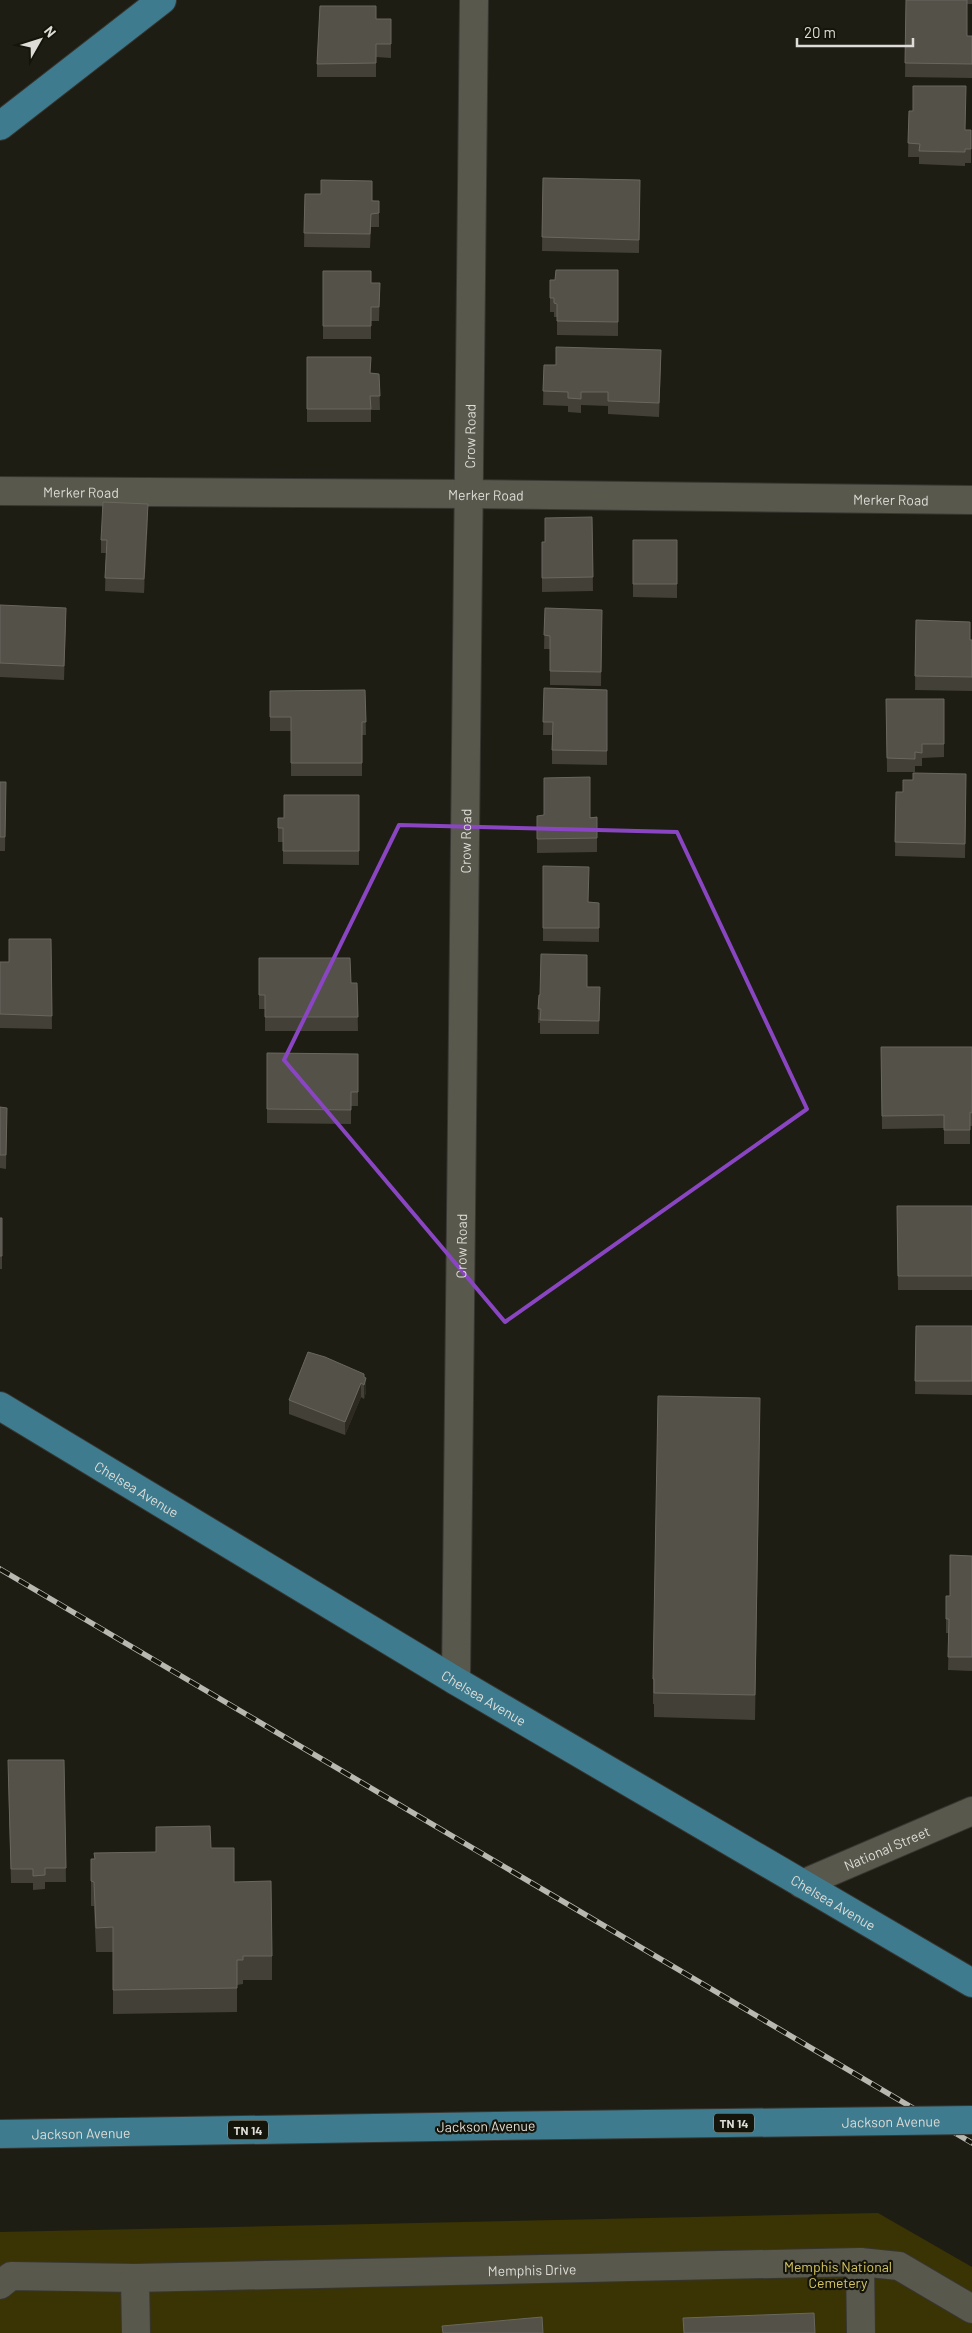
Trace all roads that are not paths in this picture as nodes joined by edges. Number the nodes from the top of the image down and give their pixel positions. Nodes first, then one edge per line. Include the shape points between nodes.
1 (162, 0) edge
2 (474, 0) edge
3 (0, 126) edge
4 (0, 491) edge
5 (468, 494) junction
6 (972, 500) edge
7 (0, 1406) edge
8 (456, 1681) junction
9 (972, 1811) edge
10 (802, 1884) junction
11 (972, 1983) edge
12 (972, 2120) edge
13 (0, 2134) edge
14 (860, 2262) junction
15 (135, 2278) junction
16 (0, 2285) edge
17 (972, 2309) edge
18 (136, 2333) edge
19 (861, 2333) edge

1 - 3 main road
2 - 5 street, Crow Road
4 - 5 street, Merker Road
5 - 6 street, Merker Road
5 - 8 street, Crow Road
7 - 8 main road, Chelsea Avenue
8 - 10 main road, Chelsea Avenue
9 - 10 street, National Street
10 - 11 main road, Chelsea Avenue
12 - 13 main road, Jackson Avenue / TN 14, bridge
14 - 15 street, Memphis Drive
14 - 17 street, Memphis Drive via 899,2266
14 - 19 street
15 - 16 street, Memphis Drive via 11,2276
15 - 18 street

